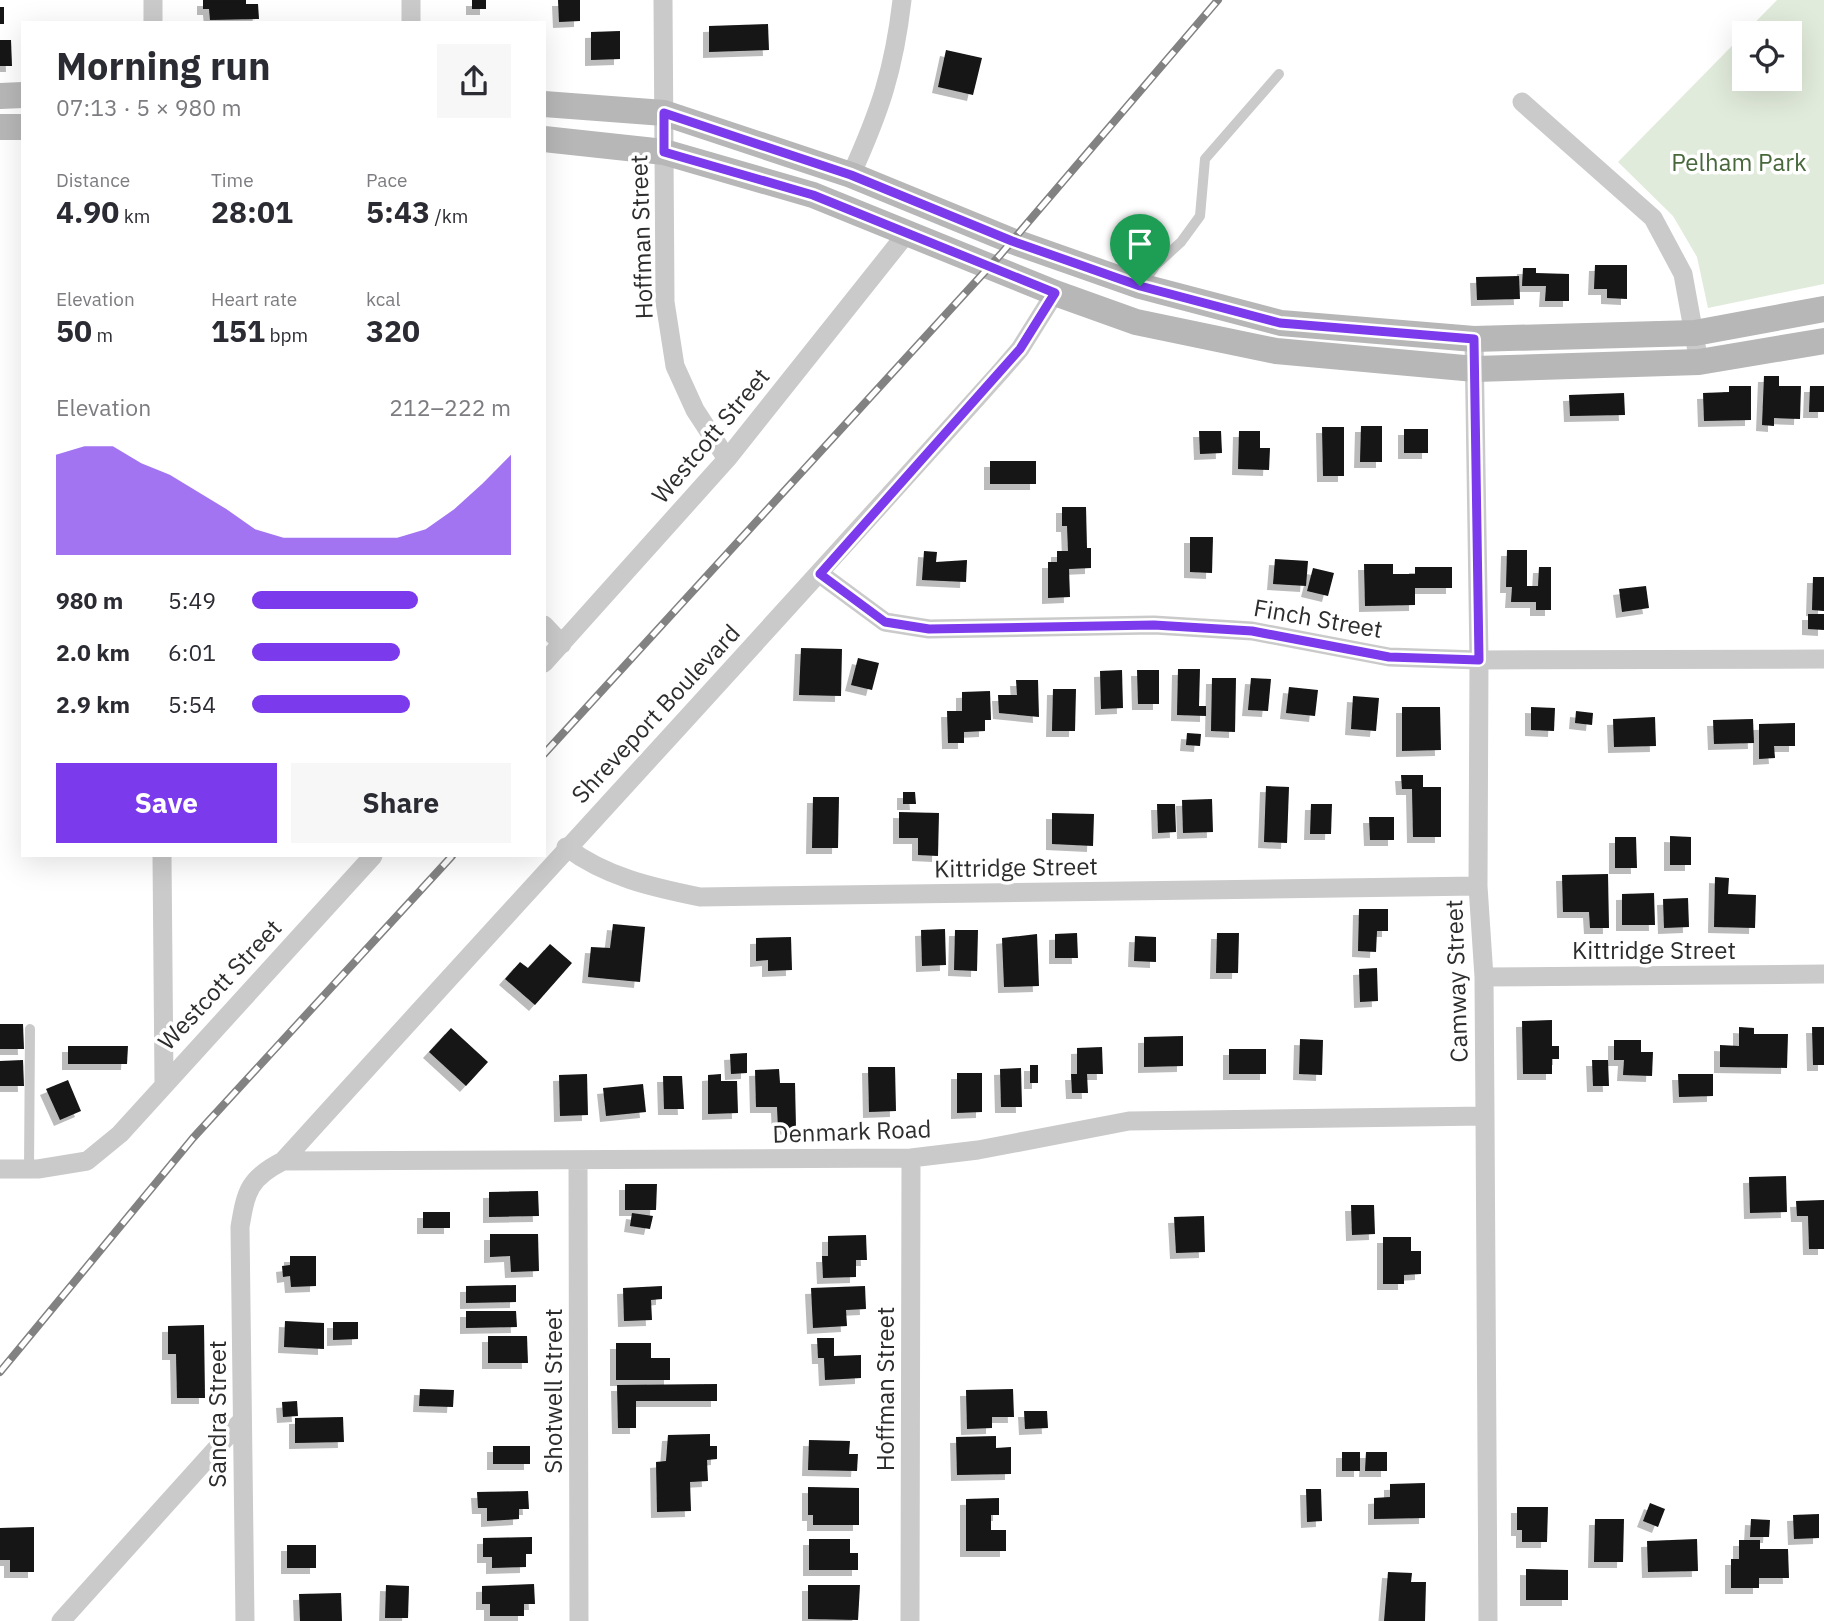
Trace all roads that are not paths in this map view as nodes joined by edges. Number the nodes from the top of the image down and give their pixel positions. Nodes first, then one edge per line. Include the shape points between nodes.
1 (153, 0) edge
2 (411, 0) edge
3 (663, 0) edge
4 (902, 0) edge
5 (153, 21) edge
6 (411, 21) edge
7 (1279, 74) dead end
8 (21, 95) edge
9 (0, 96) edge
10 (1522, 102) dead end
11 (546, 104) edge
12 (664, 113) junction
13 (0, 127) edge
14 (21, 127) edge
15 (546, 139) edge
16 (664, 152) junction
17 (851, 175) junction
18 (907, 233) junction
19 (1140, 286) junction
20 (1055, 293) junction
21 (1824, 309) edge
22 (1695, 333) junction
23 (1474, 339) junction
24 (1824, 341) edge
25 (1699, 362) junction
26 (1475, 369) junction
27 (727, 459) junction
28 (820, 574) junction
29 (546, 627) edge
30 (562, 644) junction
31 (1824, 659) edge
32 (1479, 660) junction
33 (546, 661) edge
34 (566, 847) junction
35 (162, 857) edge
36 (372, 857) edge
37 (1478, 886) junction
38 (1824, 974) edge
39 (1484, 977) junction
40 (30, 1029) dead end
41 (163, 1082) junction
42 (1485, 1116) junction
43 (911, 1158) junction
44 (578, 1160) junction
45 (283, 1161) junction
46 (0, 1169) edge
47 (29, 1169) junction
48 (242, 1420) junction
49 (61, 1621) edge
50 (245, 1621) edge
51 (579, 1621) edge
52 (911, 1621) edge
53 (1488, 1621) edge

1 - 5 street
2 - 6 street
3 - 12 street, Hoffman Street
4 - 17 street via 896,54 879,112
7 - 19 lane via 1205,159 1200,216
8 - 9 main road
10 - 22 street via 1653,218 1683,274
11 - 12 main road
12 - 16 street, Hoffman Street
12 - 17 main road
13 - 14 main road
15 - 16 main road
16 - 18 main road via 813,195
16 - 27 street, Hoffman Street via 665,302 675,366 695,410
17 - 19 main road via 1012,241
18 - 20 main road
18 - 27 street, Westcott Street
19 - 23 main road via 1280,323
20 - 26 main road via 1136,322 1276,351
20 - 28 street, Shreveport Boulevard via 1020,349
21 - 22 main road
22 - 23 main road
22 - 25 street
23 - 26 street, Camway Street
24 - 25 main road
25 - 26 main road
26 - 32 street, Camway Street
27 - 30 street, Westcott Street
28 - 32 street, Finch Street via 885,622 929,629 1154,625 1240,630 1389,657
28 - 34 street, Shreveport Boulevard
29 - 30 street
30 - 33 street, Westcott Street
31 - 32 street, Finch Street
32 - 37 street, Camway Street
34 - 37 street, Kittridge Street via 591,866 644,886 700,897
34 - 45 street, Shreveport Boulevard
35 - 41 street
36 - 41 street, Westcott Street
37 - 39 street, Camway Street
38 - 39 street, Kittridge Street
39 - 42 street, Camway Street
40 - 47 lane
41 - 47 street, Westcott Street via 120,1134 87,1161
42 - 43 street, Denmark Road via 1129,1121
42 - 53 street, Camway Street
43 - 44 street, Denmark Road
43 - 52 street, Hoffman Street
44 - 45 street, Denmark Road
44 - 51 street, Shotwell Street
45 - 48 street, Sandra Street via 263,1171 246,1191 243,1208
46 - 47 street
48 - 49 street
48 - 50 street, Sandra Street

